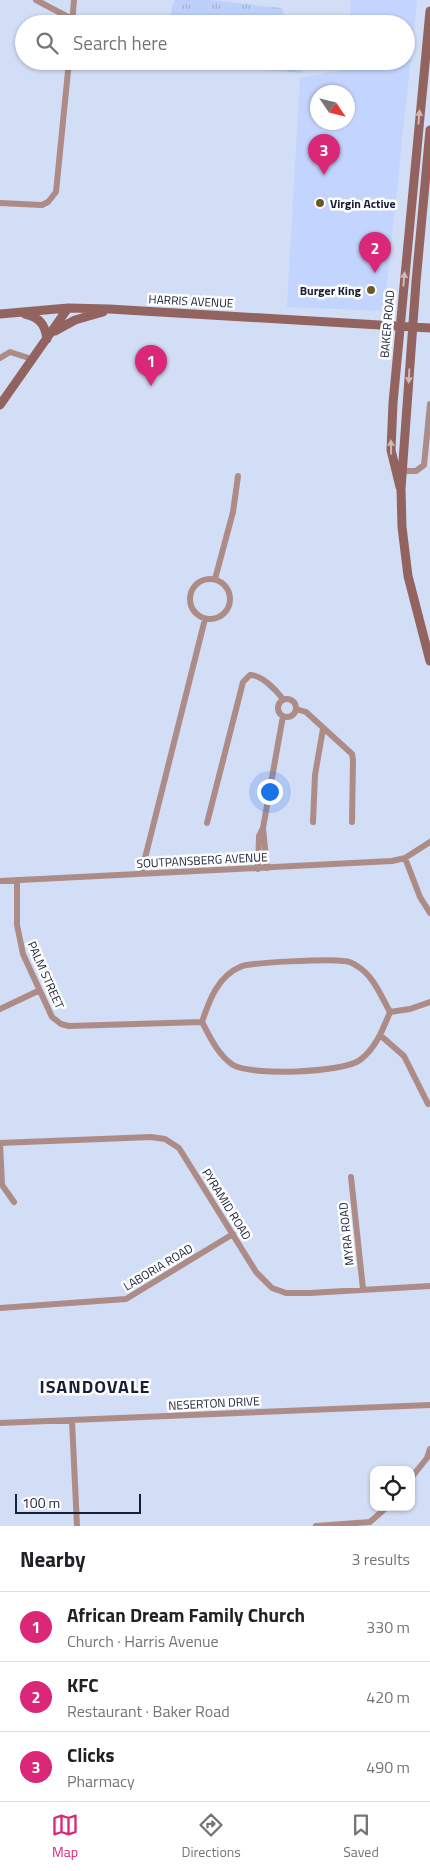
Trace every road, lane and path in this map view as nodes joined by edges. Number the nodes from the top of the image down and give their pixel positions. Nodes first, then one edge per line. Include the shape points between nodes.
1 (36, 0) edge
2 (74, 0) edge
3 (430, 11) edge
4 (62, 15) edge
5 (73, 15) edge
6 (68, 70) edge
7 (430, 130) edge
8 (0, 203) edge
9 (68, 308) junction
10 (109, 309) junction
11 (17, 313) junction
12 (0, 314) edge
13 (399, 328) junction
14 (412, 328) junction
15 (430, 328) edge
16 (47, 338) junction
17 (0, 358) edge
18 (32, 359) junction
19 (0, 404) edge
20 (430, 404) edge
21 (404, 471) junction
22 (238, 476) dead end
23 (401, 490) junction
24 (215, 579) junction
25 (205, 619) junction
26 (430, 661) edge
27 (282, 700) junction
28 (296, 708) junction
29 (283, 716) junction
30 (324, 729) junction
31 (313, 822) dead end
32 (352, 822) dead end
33 (207, 823) dead end
34 (262, 828) junction
35 (430, 836) edge
36 (430, 842) edge
37 (422, 845) junction
38 (405, 858) junction
39 (267, 868) junction
40 (258, 869) junction
41 (141, 874) junction
42 (17, 880) junction
43 (0, 881) edge
44 (430, 914) edge
45 (38, 991) junction
46 (430, 1002) edge
47 (0, 1009) edge
48 (390, 1012) junction
49 (202, 1022) junction
50 (380, 1035) junction
51 (428, 1104) dead end
52 (0, 1143) edge
53 (351, 1177) dead end
54 (14, 1202) dead end
55 (233, 1234) junction
56 (430, 1286) edge
57 (363, 1289) junction
58 (0, 1308) edge
59 (430, 1405) edge
60 (72, 1421) junction
61 (0, 1424) edge
62 (430, 1449) edge
63 (415, 1473) edge
64 (382, 1511) edge
65 (77, 1526) edge
66 (316, 1526) edge

1 - 4 street
2 - 5 street
13 -> 3 main road, BAKER ROAD
6 - 8 street via 58,188 52,198 38,205
7 - 14 main road, BAKER ROAD
9 - 10 main road, HARRIS AVENUE
9 - 11 main road, HARRIS AVENUE
9 - 16 main road
10 - 13 main road, HARRIS AVENUE
10 - 16 main road via 68,322
11 - 12 main road, HARRIS AVENUE
11 - 16 main road via 40,320
13 - 14 main road, HARRIS AVENUE
23 -> 13 main road, BAKER ROAD via 391,450
14 - 15 main road, HARRIS AVENUE
14 -> 21 main road, BAKER ROAD
16 - 18 main road
17 - 18 street via 10,352
18 - 19 main road
20 - 21 street via 426,461 416,471
21 - 23 main road, BAKER ROAD
22 - 24 street via 233,512
23 - 26 main road, BAKER ROAD via 408,576
24 - 25 street via 201,580 190,598 193,611
24 - 25 street via 226,586 230,604 223,615
25 - 41 street
27 - 28 street via 292,700
27 - 29 street via 278,707
27 - 33 street via 255,675 250,675 243,682
28 - 29 street via 292,716
28 - 30 street via 306,712
29 - 34 street
30 - 31 street via 315,775
30 - 32 street via 353,760
34 - 39 street
34 - 40 street
35 - 37 street
36 - 37 street
37 - 38 street
38 - 39 street, SOUTPANSBERG AVENUE via 375,863
38 - 44 street
39 - 40 street, SOUTPANSBERG AVENUE
40 - 41 street, SOUTPANSBERG AVENUE
41 - 42 street, SOUTPANSBERG AVENUE
42 - 43 street, SOUTPANSBERG AVENUE
42 - 45 street, PALM STREET via 20,944
45 - 47 street
45 - 49 street, PALM STREET via 52,1017 65,1026
46 - 48 street
48 - 49 street via 372,980 358,966 344,961 305,962 240,967 217,986
48 - 50 street
49 - 50 street via 229,1062 255,1072 344,1068 361,1059
50 - 51 street via 404,1056
52 - 54 street via 2,1185
52 - 55 street, PYRAMID ROAD via 127,1137 165,1139 179,1148
53 - 57 street, MYRA ROAD
55 - 57 street, PYRAMID ROAD via 263,1282 277,1291 310,1293
55 - 58 street, LABORIA ROAD via 126,1299
56 - 57 street, PYRAMID ROAD
59 - 60 street, NESERTON DRIVE
60 - 61 street, NESERTON DRIVE
60 - 65 street
62 - 63 street
64 - 66 street via 370,1522

